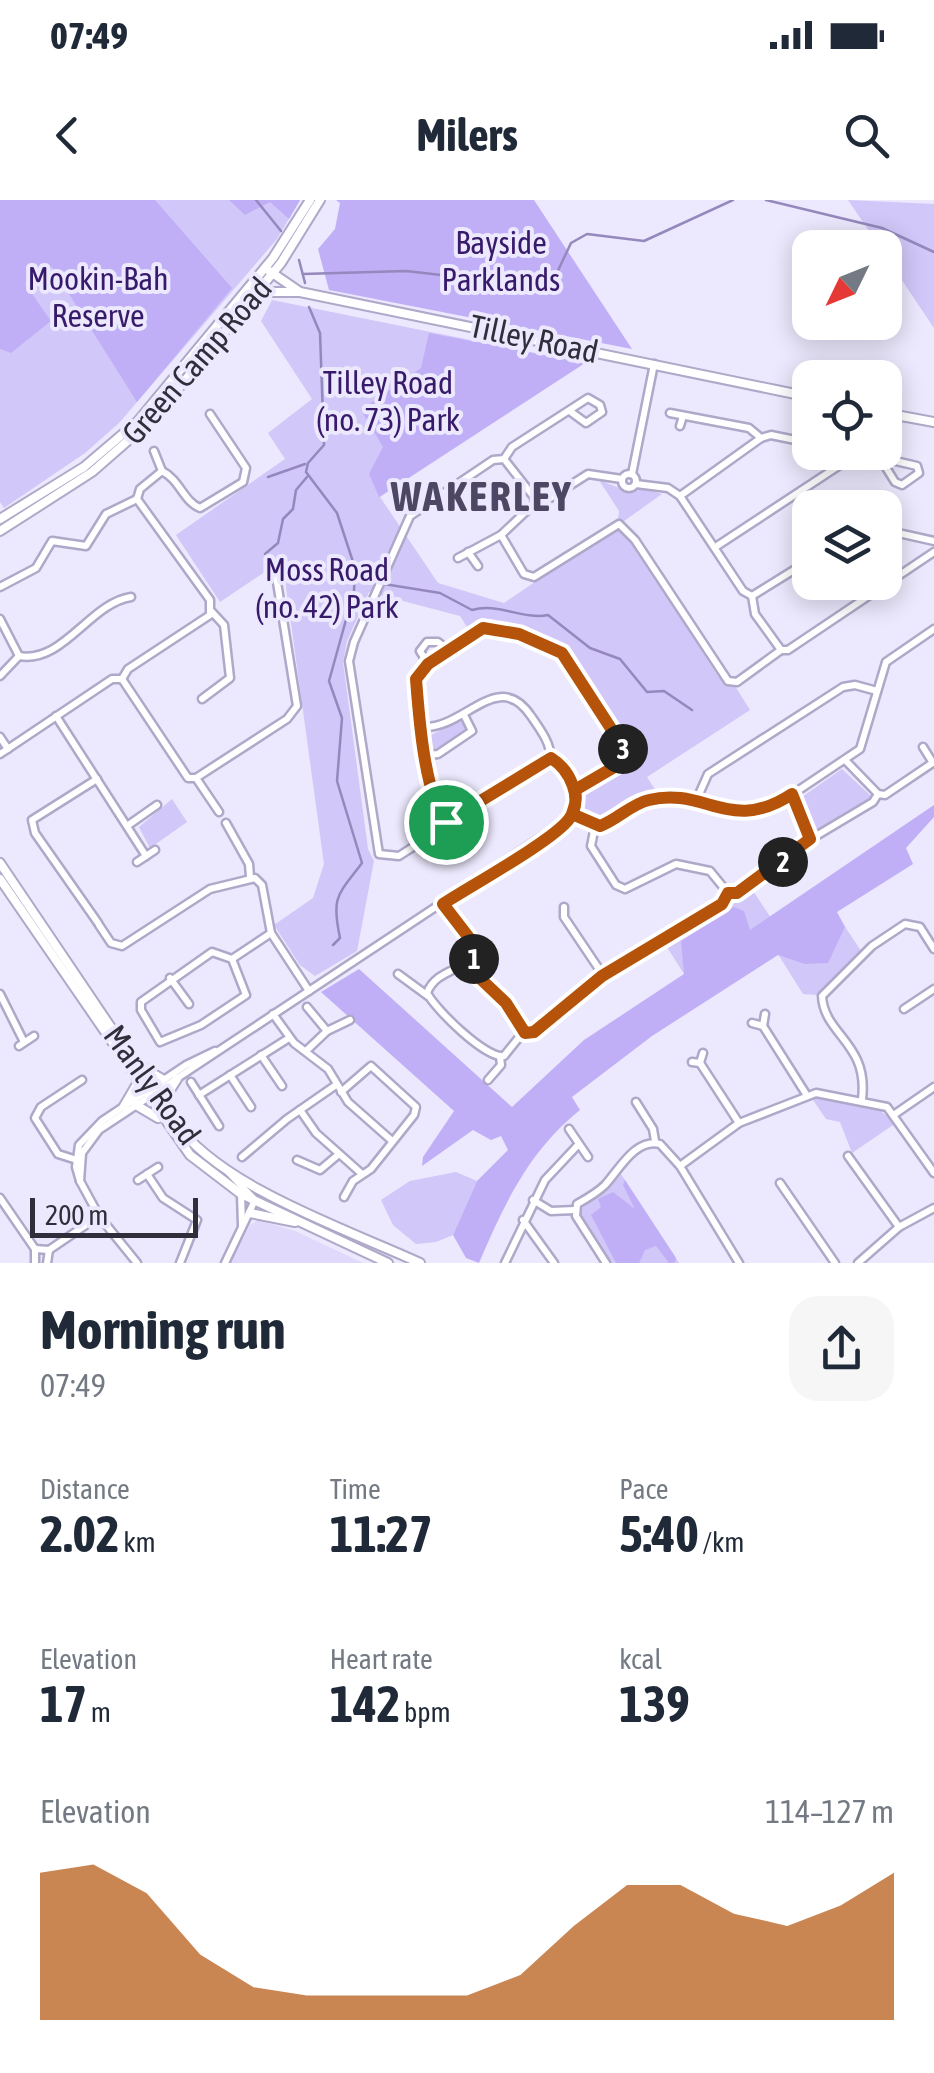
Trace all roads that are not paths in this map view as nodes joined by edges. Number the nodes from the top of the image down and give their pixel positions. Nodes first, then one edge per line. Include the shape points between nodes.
1 (310, 200) edge
2 (320, 200) edge
3 (269, 272) junction
4 (258, 292) junction
5 (300, 292) junction
6 (654, 364) junction
7 (792, 393) edge
8 (571, 412) junction
9 (670, 413) dead end
10 (210, 414) dead end
11 (683, 416) junction
12 (902, 416) edge
13 (934, 422) edge
14 (680, 426) dead end
15 (760, 438) junction
16 (792, 439) edge
17 (154, 450) dead end
18 (880, 458) joint
19 (504, 459) junction
20 (832, 470) edge
21 (162, 472) junction
22 (632, 474) junction
23 (622, 479) junction
24 (636, 484) junction
25 (680, 496) junction
26 (137, 499) junction
27 (537, 501) junction
28 (0, 519) edge
29 (0, 531) edge
30 (902, 533) edge
31 (501, 536) junction
32 (934, 540) edge
33 (717, 546) junction
34 (468, 552) junction
35 (934, 552) edge
36 (458, 558) dead end
37 (478, 566) dead end
38 (792, 571) edge
39 (276, 576) dead end
40 (0, 586) edge
41 (752, 596) junction
42 (131, 597) dead end
43 (212, 612) junction
44 (0, 619) edge
45 (934, 629) edge
46 (448, 650) junction
47 (781, 650) junction
48 (19, 656) junction
49 (428, 664) junction
50 (0, 676) edge
51 (122, 679) junction
52 (877, 691) junction
53 (202, 699) dead end
54 (464, 715) junction
55 (56, 716) junction
56 (422, 727) junction
57 (0, 738) edge
58 (923, 747) dead end
59 (4, 751) edge
60 (429, 756) junction
61 (551, 758) junction
62 (845, 760) junction
63 (934, 762) edge
64 (192, 778) junction
65 (96, 779) junction
66 (575, 790) junction
67 (792, 794) junction
68 (878, 794) junction
69 (696, 801) junction
70 (156, 805) dead end
71 (219, 812) dead end
72 (572, 814) junction
73 (446, 822) junction
74 (226, 824) dead end
75 (127, 826) junction
76 (596, 826) junction
77 (810, 839) junction
78 (155, 850) dead end
79 (146, 856) junction
80 (137, 862) dead end
81 (0, 863) edge
82 (250, 877) junction
83 (0, 880) edge
84 (728, 893) junction
85 (443, 904) junction
86 (564, 907) dead end
87 (272, 935) junction
88 (934, 949) edge
89 (480, 952) junction
90 (490, 955) dead end
91 (232, 959) junction
92 (466, 965) junction
93 (398, 974) dead end
94 (602, 976) junction
95 (170, 978) junction
96 (934, 989) edge
97 (310, 991) junction
98 (0, 994) edge
99 (428, 996) junction
100 (189, 1004) dead end
101 (307, 1007) dead end
102 (904, 1009) dead end
103 (273, 1014) junction
104 (765, 1014) dead end
105 (350, 1020) dead end
106 (752, 1023) dead end
107 (763, 1026) junction
108 (327, 1031) junction
109 (525, 1033) junction
110 (34, 1036) dead end
111 (289, 1038) junction
112 (221, 1048) junction
113 (306, 1051) junction
114 (703, 1053) dead end
115 (262, 1055) junction
116 (500, 1058) junction
117 (136, 1064) junction
118 (230, 1075) junction
119 (162, 1079) junction
120 (178, 1079) junction
121 (82, 1080) dead end
122 (488, 1080) dead end
123 (190, 1082) dead end
124 (138, 1084) junction
125 (282, 1086) dead end
126 (934, 1086) edge
127 (339, 1089) junction
128 (149, 1093) junction
129 (806, 1094) junction
130 (199, 1095) junction
131 (862, 1099) junction
132 (636, 1102) dead end
133 (162, 1103) junction
134 (136, 1105) junction
135 (124, 1106) junction
136 (251, 1107) dead end
137 (300, 1110) junction
138 (895, 1114) junction
139 (162, 1120) junction
140 (739, 1123) junction
141 (218, 1126) dead end
142 (568, 1129) dead end
143 (392, 1140) junction
144 (654, 1141) junction
145 (577, 1146) junction
146 (339, 1154) junction
147 (848, 1156) dead end
148 (242, 1157) dead end
149 (588, 1157) dead end
150 (297, 1160) dead end
151 (78, 1161) junction
152 (158, 1166) dead end
153 (680, 1166) junction
154 (229, 1173) junction
155 (934, 1173) edge
156 (147, 1174) junction
157 (362, 1174) junction
158 (138, 1180) dead end
159 (780, 1184) dead end
160 (241, 1194) junction
161 (344, 1197) dead end
162 (0, 1198) edge
163 (255, 1200) junction
164 (533, 1200) junction
165 (934, 1208) edge
166 (574, 1210) junction
167 (250, 1214) junction
168 (99, 1216) junction
169 (523, 1220) junction
170 (300, 1222) junction
171 (242, 1226) junction
172 (899, 1226) junction
173 (34, 1249) junction
174 (49, 1250) junction
175 (34, 1262) edge
176 (47, 1263) edge
177 (137, 1263) edge
178 (180, 1263) edge
179 (224, 1263) edge
180 (388, 1263) edge
181 (420, 1263) edge
182 (505, 1263) edge
183 (554, 1263) edge
184 (606, 1263) edge
185 (738, 1263) edge
186 (835, 1263) edge
187 (858, 1263) edge

1 - 3 main road, Green Camp Road
2 - 3 main road, Green Camp Road
3 - 4 main road, Green Camp Road
3 - 5 main road, Tilley Road
3 - 28 main road, Green Camp Road via 129,430
4 - 5 main road
4 - 29 main road, Green Camp Road via 137,435
5 - 6 main road, Tilley Road
6 - 7 main road, Tilley Road
6 - 22 street
8 - 8 street via 588,398 602,412 586,423
8 - 19 street
9 - 11 street
10 - 21 street via 246,468 243,482 200,508
11 - 14 street
11 - 15 street via 749,428
12 - 13 main road
15 - 16 street
15 - 25 street
17 - 21 street
18 - 18 street via 917,466 919,473 902,485
19 - 27 street
19 - 73 street via 410,516 349,662 379,854 394,858
20 - 33 street
21 - 26 street
22 - 23 street
22 - 24 street
23 - 24 street via 628,488
23 - 27 street via 588,474
24 - 25 street
25 - 33 street
26 - 40 street via 106,514 86,546 52,541 36,568
26 - 43 street via 177,549
27 - 31 street
30 - 32 street
31 - 34 street
31 - 47 street via 524,574 534,577 619,524 728,682
33 - 41 street
34 - 36 street
34 - 37 street
35 - 47 street
38 - 41 street
39 - 64 street via 297,706 287,719
41 - 47 street
42 - 48 street via 108,605 45,652
43 - 51 street
43 - 53 street via 224,625 230,678
44 - 48 street
45 - 52 street via 886,662
46 - 49 street
46 - 49 street via 428,642 420,651
46 - 66 street via 483,628 498,628 562,653 626,757
48 - 50 street
49 - 56 street via 416,679
51 - 55 street
51 - 64 street
52 - 62 street via 867,737
52 - 69 street via 843,688 708,774
54 - 56 street via 440,728
54 - 60 street via 472,731
54 - 61 street via 493,695 519,701
55 - 59 street
55 - 65 street
56 - 60 street
57 - 59 street
58 - 63 street
60 - 73 street via 436,808
61 - 66 street
61 - 73 street
62 - 67 street
62 - 68 street
63 - 68 street
64 - 71 street
65 - 75 street
65 - 82 street via 32,820 117,947 210,889
66 - 72 street
67 - 69 street via 762,812
67 - 77 street
68 - 77 street
69 - 76 street via 650,800
70 - 75 street
72 - 76 street
72 - 85 street
74 - 82 street via 250,864
75 - 79 street
76 - 84 street via 592,846 616,885 635,886 676,864 710,871
77 - 84 street
78 - 79 street
79 - 80 street
81 - 117 main road, Manly Road
82 - 87 street via 262,885
83 - 124 main road, Manly Road
84 - 94 street via 722,904
85 - 89 street
85 - 97 street
86 - 94 street
87 - 91 street
87 - 97 street
88 - 131 street via 920,928 905,924 872,946 822,996 864,1068
89 - 90 street
89 - 92 street
91 - 95 street via 212,952
91 - 95 street via 246,990 243,999 160,1042 141,1002
92 - 99 street via 436,978
92 - 109 street via 506,1003
93 - 99 street
94 - 109 street
95 - 100 street
96 - 102 street
97 - 103 street
98 - 110 street via 22,1044
99 - 116 street
101 - 108 street
103 - 111 street
103 - 112 street
104 - 107 street
105 - 108 street
106 - 107 street
107 - 129 street
108 - 113 street
109 - 116 street
111 - 113 street
111 - 115 street
112 - 119 street
112 - 120 street
113 - 127 street
114 - 140 street via 696,1062
115 - 118 street
115 - 125 street
116 - 122 street
117 - 119 main road
117 - 128 main road, Manly Road
118 - 130 street
118 - 136 street
119 - 128 street
120 - 128 street
120 - 133 main road
121 - 151 street via 36,1116 58,1154
123 - 130 street
124 - 128 main road, Manly Road
124 - 135 main road
126 - 138 street
127 - 137 street
127 - 143 street
127 - 143 street via 364,1068 375,1069 416,1107
128 - 133 main road, Manly Road
128 - 134 street
128 - 135 street
128 - 139 main road, Manly Road
129 - 131 street
129 - 140 street
130 - 141 street
131 - 138 street
132 - 144 street
133 - 154 main road, Manly Road via 190,1142
134 - 139 main road
134 - 151 street via 93,1135
135 - 151 street via 86,1134
137 - 146 street
137 - 148 street
138 - 155 street
139 - 160 main road, Manly Road via 190,1156
140 - 153 street
142 - 145 street
143 - 157 street
144 - 153 street
144 - 166 street via 620,1163
145 - 149 street
145 - 164 street
146 - 150 street via 320,1170
146 - 157 street
147 - 172 street
151 - 168 street via 80,1181
152 - 156 street
153 - 185 street
154 - 163 street
154 - 181 main road, Manly Road
156 - 158 street
156 - 178 street via 163,1198 197,1220
157 - 161 street
159 - 186 street
160 - 163 main road, Manly Road
160 - 171 street
162 - 173 street
163 - 167 street
163 - 170 main road, Manly Road
164 - 166 street via 551,1212
164 - 169 street
165 - 172 street
166 - 184 street
167 - 170 main road
167 - 171 street
168 - 174 street
168 - 177 street
169 - 182 street
169 - 183 street
170 - 180 main road, Manly Road
171 - 179 street
172 - 187 street
173 - 174 street
173 - 175 street
174 - 176 street

